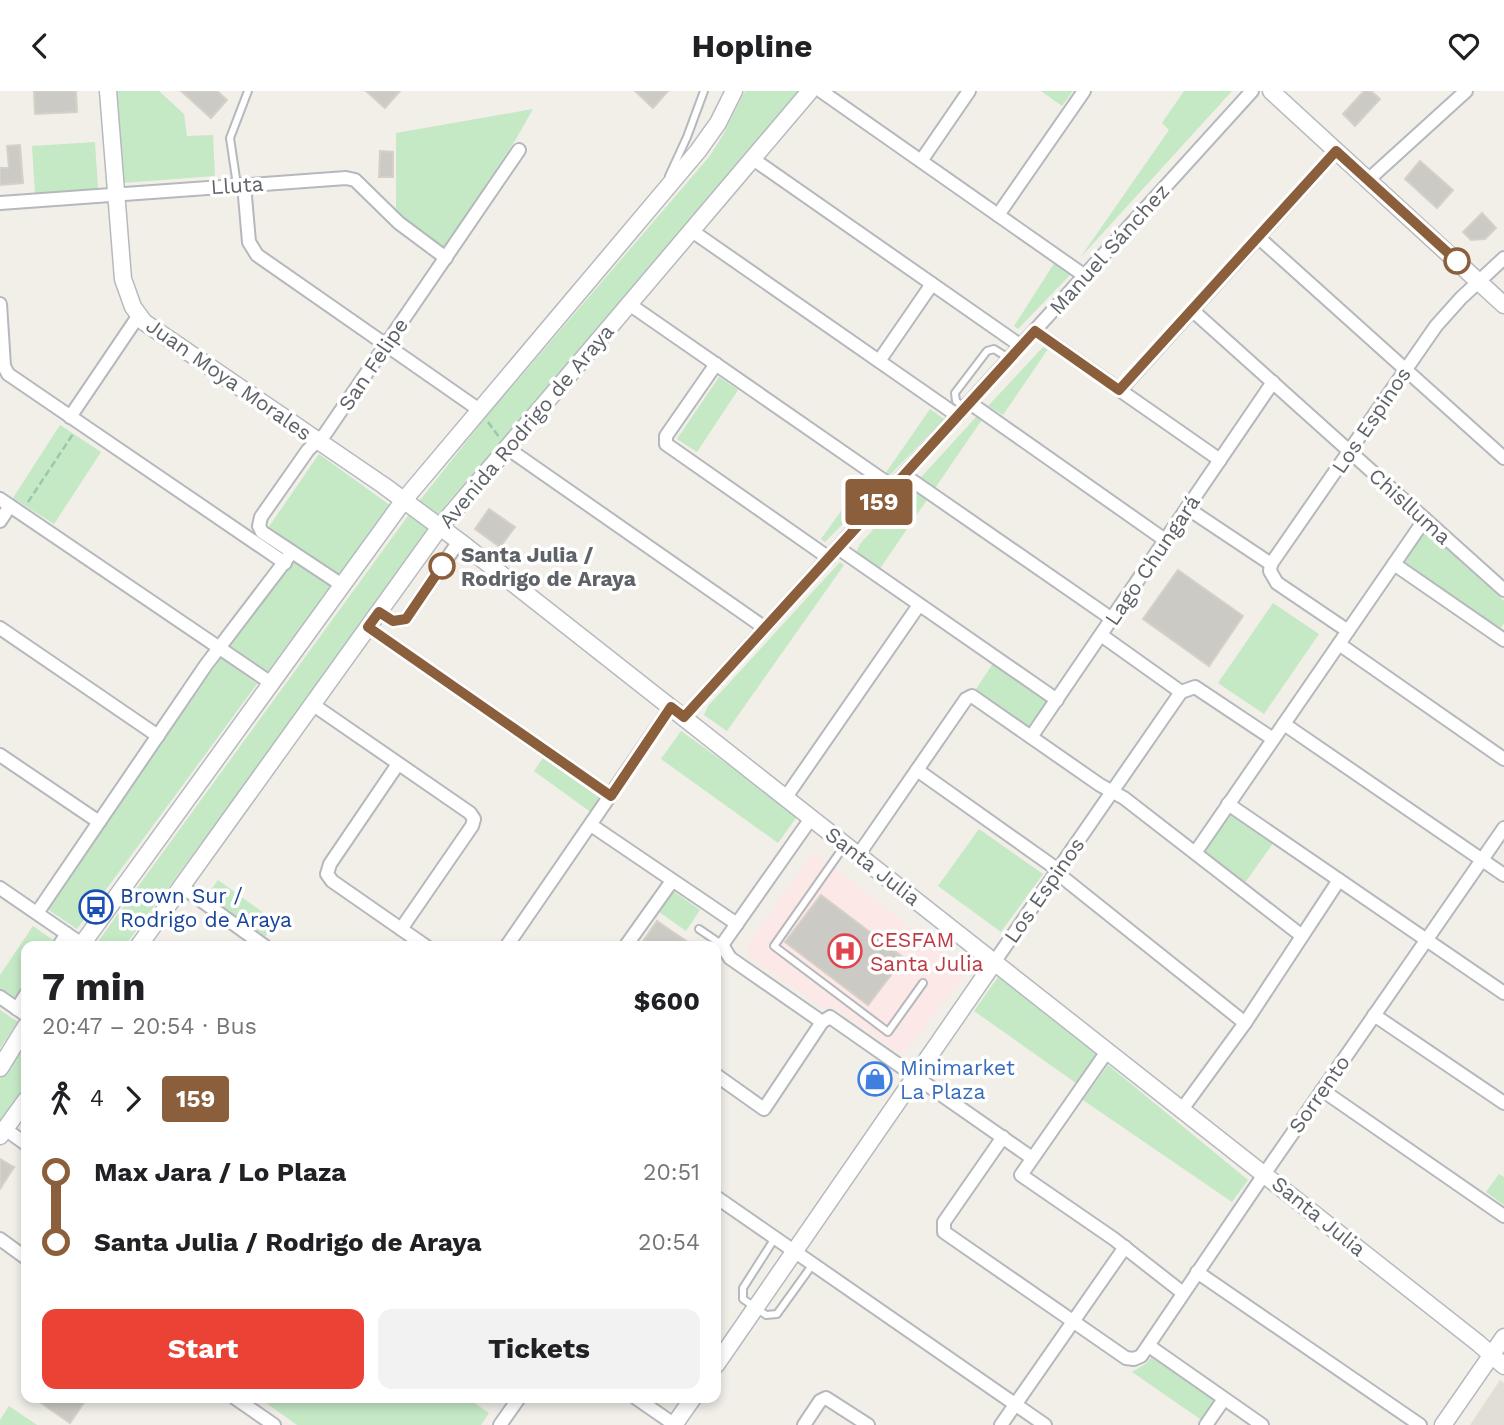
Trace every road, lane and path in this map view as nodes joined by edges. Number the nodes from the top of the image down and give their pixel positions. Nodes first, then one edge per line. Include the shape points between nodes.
1 (108, 91) edge
2 (248, 91) edge
3 (704, 91) edge
4 (734, 91) edge
5 (810, 91) edge
6 (821, 91) edge
7 (969, 91) edge
8 (1084, 91) edge
9 (1252, 91) edge
10 (1271, 91) edge
11 (1466, 91) edge
12 (519, 150) dead end
13 (1336, 151) junction
14 (753, 159) junction
15 (921, 161) junction
16 (1368, 180) junction
17 (240, 185) junction
18 (115, 194) junction
19 (657, 199) junction
20 (0, 203) edge
21 (998, 215) junction
22 (692, 231) junction
23 (1258, 237) junction
24 (446, 258) junction
25 (1504, 258) edge
26 (1085, 275) junction
27 (1478, 281) junction
28 (932, 284) junction
29 (0, 304) edge
30 (629, 304) junction
31 (1504, 305) edge
32 (1192, 310) junction
33 (139, 315) junction
34 (1035, 331) junction
35 (385, 346) junction
36 (1021, 346) junction
37 (1010, 359) junction
38 (879, 361) junction
39 (716, 364) junction
40 (1406, 370) junction
41 (1273, 382) junction
42 (1119, 390) junction
43 (478, 409) junction
44 (964, 409) junction
45 (75, 420) junction
46 (318, 441) junction
47 (507, 448) junction
48 (1350, 452) junction
49 (1504, 458) edge
50 (1220, 460) junction
51 (904, 475) junction
52 (893, 487) junction
53 (404, 500) junction
54 (10, 506) edge
55 (1187, 508) junction
56 (1425, 519) junction
57 (0, 521) edge
58 (440, 527) junction
59 (1166, 540) junction
60 (459, 541) junction
61 (833, 553) junction
62 (288, 558) junction
63 (1271, 564) junction
64 (1394, 564) junction
65 (342, 585) junction
66 (1504, 590) edge
67 (919, 605) junction
68 (379, 612) junction
69 (1112, 619) junction
70 (368, 627) junction
71 (0, 628) edge
72 (765, 628) junction
73 (1348, 631) junction
74 (1101, 635) junction
75 (1503, 637) edge
76 (1339, 644) junction
77 (219, 649) junction
78 (271, 683) junction
79 (1181, 692) junction
80 (1057, 699) junction
81 (312, 705) junction
82 (677, 712) junction
83 (1284, 724) junction
84 (158, 736) junction
85 (1031, 737) junction
86 (1273, 739) junction
87 (0, 755) edge
88 (1504, 759) edge
89 (398, 764) junction
90 (917, 770) junction
91 (1112, 791) junction
92 (611, 796) junction
93 (786, 797) junction
94 (1228, 804) junction
95 (811, 817) junction
96 (99, 823) junction
97 (591, 825) junction
98 (1504, 828) edge
99 (852, 849) junction
100 (1195, 853) junction
101 (1482, 860) junction
102 (1056, 872) junction
103 (1504, 875) edge
104 (672, 880) junction
105 (1339, 880) junction
106 (181, 887) junction
107 (0, 888) edge
108 (37, 913) junction
109 (737, 924) junction
110 (401, 929) junction
111 (698, 929) dead end
112 (67, 934) junction
113 (1302, 936) junction
114 (1426, 940) junction
115 (62, 941) edge
116 (76, 941) edge
117 (87, 941) edge
118 (142, 941) edge
119 (258, 941) edge
120 (418, 941) edge
121 (510, 941) edge
122 (629, 941) edge
123 (712, 941) edge
124 (721, 944) edge
125 (721, 949) edge
126 (995, 961) junction
127 (923, 983) dead end
128 (1504, 993) edge
129 (1, 1000) edge
130 (21, 1011) edge
131 (1374, 1015) junction
132 (822, 1022) junction
133 (1245, 1023) junction
134 (21, 1034) edge
135 (1108, 1050) junction
136 (0, 1068) edge
137 (916, 1076) junction
138 (721, 1079) edge
139 (1322, 1090) junction
140 (1504, 1103) edge
141 (21, 1107) edge
142 (1183, 1108) junction
143 (3, 1133) edge
144 (1003, 1137) junction
145 (21, 1142) edge
146 (1032, 1158) junction
147 (1265, 1173) junction
148 (721, 1200) edge
149 (1504, 1216) edge
150 (775, 1238) junction
151 (0, 1239) edge
152 (1125, 1247) junction
153 (794, 1251) junction
154 (21, 1254) edge
155 (813, 1264) junction
156 (1197, 1272) junction
157 (1183, 1293) junction
158 (755, 1308) junction
159 (1073, 1322) junction
160 (1504, 1337) edge
161 (1149, 1346) junction
162 (1492, 1355) junction
163 (721, 1358) edge
164 (1504, 1366) edge
165 (1224, 1399) junction
166 (242, 1403) edge
167 (516, 1403) edge
168 (643, 1403) edge
169 (689, 1403) edge
170 (1015, 1404) junction
171 (504, 1424) edge
172 (274, 1425) edge
173 (674, 1425) edge
174 (804, 1425) edge
175 (868, 1425) edge
176 (1001, 1425) edge
177 (1045, 1425) edge
178 (1206, 1425) edge
179 (1262, 1425) edge
180 (1420, 1425) edge
181 (1443, 1425) edge

1 - 18 main road, Juan Moya Morales
2 - 17 lane via 230,138
3 - 19 lane
4 - 19 main road via 709,137
5 - 14 main road, Avenida Rodrigo de Araya
6 - 15 street
7 - 15 street
8 - 21 street
9 - 26 street, Manuel Sánchez
10 - 13 main road
11 - 16 street
12 - 24 street, San Felipe
13 - 16 main road
13 - 23 street
14 - 22 main road, Avenida Rodrigo de Araya
14 - 28 street
15 - 21 street
16 - 27 main road
17 - 18 street, Lluta
17 - 24 street, Lluta via 350,178
17 - 35 street via 257,255
18 - 20 street, Lluta
18 - 33 main road, Juan Moya Morales via 123,279
19 - 43 main road
21 - 26 street
22 - 30 main road, Avenida Rodrigo de Araya
22 - 38 street
23 - 32 street
23 - 40 street
24 - 35 street, San Felipe
25 - 27 street, Los Espinos
26 - 34 street, Manuel Sánchez
27 - 31 main road
27 - 40 street, Los Espinos via 1436,326
28 - 36 street
28 - 38 street
29 - 45 street via 5,370
30 - 39 street
30 - 47 main road, Avenida Rodrigo de Araya
32 - 41 street, Chislluma
32 - 42 street
33 - 45 street
33 - 46 main road, Juan Moya Morales via 157,332
34 - 36 street, Manuel Sánchez
34 - 42 street
35 - 43 street
35 - 46 street, San Felipe
36 - 37 street, Manuel Sánchez
37 - 44 street, Manuel Sánchez
37 - 44 lane via 994,349 987,351 955,393
38 - 44 street
39 - 52 street
39 - 61 street via 666,436 666,444
40 - 48 street, Los Espinos
40 - 49 street
41 - 48 street, Chislluma
41 - 50 street, Lago Chungará
42 - 50 street
43 - 47 path
43 - 53 main road
44 - 51 street, Manuel Sánchez
44 - 59 street
45 - 54 path
45 - 62 street
46 - 53 main road, Juan Moya Morales
46 - 62 street, San Felipe via 259,522 262,532
47 - 58 main road, Avenida Rodrigo de Araya
47 - 72 street
48 - 56 street, Chislluma
48 - 63 street, Los Espinos
50 - 55 street, Lago Chungará
51 - 52 street, Manuel Sánchez
51 - 69 street
52 - 61 street, Manuel Sánchez
53 - 58 main road, Santa Julia
53 - 65 main road
54 - 57 street
54 - 77 street
55 - 59 street, Lago Chungará
55 - 63 street
56 - 64 street
56 - 66 street, Chislluma
58 - 60 main road, Santa Julia
58 - 68 main road, Avenida Rodrigo de Araya
59 - 69 street, Lago Chungará
60 - 68 street via 406,619 393,621
60 - 82 main road, Santa Julia
61 - 67 street
61 - 72 street, Manuel Sánchez
62 - 65 street, San Felipe
62 - 77 street
63 - 73 street via 1277,583
64 - 73 street
64 - 75 street
65 - 78 main road
67 - 80 street
67 - 93 street
68 - 70 main road, Avenida Rodrigo de Araya
69 - 74 street, Lago Chungará
70 - 81 main road, Avenida Rodrigo de Araya
70 - 92 street
71 - 84 street
72 - 82 street, Manuel Sánchez
73 - 76 street
74 - 79 street
74 - 80 street, Lago Chungará
76 - 83 street
76 - 88 street
77 - 78 street
77 - 84 street
78 - 117 main road
79 - 86 street via 1195,687
79 - 91 street, Los Espinos
80 - 85 street, Lago Chungará
81 - 89 street
81 - 106 main road, Avenida Rodrigo de Araya
82 - 92 street, Manuel Sánchez
82 - 93 main road, Santa Julia
83 - 86 street
83 - 101 street
84 - 96 street
85 - 90 street via 970,696
85 - 91 street
86 - 94 street
87 - 96 street
89 - 110 street via 326,871 329,878
89 - 110 street via 474,819
90 - 99 street
90 - 102 street
91 - 100 street
91 - 102 street, Los Espinos
92 - 97 street, Manuel Sánchez
93 - 95 main road, Santa Julia
94 - 100 street
94 - 105 street
95 - 99 main road, Santa Julia
95 - 109 street
96 - 108 street
97 - 104 street
97 - 121 street, Manuel Sánchez
98 - 101 street, Sorrento
99 - 126 main road, Santa Julia
99 - 127 lane via 774,946 888,1032
100 - 113 street
101 - 103 street
101 - 114 street, Sorrento
102 - 126 street, Los Espinos
102 - 133 street
104 - 109 street
104 - 122 street
105 - 113 street
105 - 114 street
106 - 118 main road, Avenida Rodrigo de Araya
106 - 119 street
107 - 108 street
108 - 112 street
109 - 124 street
110 - 120 street
111 - 123 lane
112 - 115 street
112 - 116 street
113 - 133 street
114 - 128 street
114 - 131 street, Sorrento
125 - 132 street
126 - 135 main road, Santa Julia
126 - 137 main road, Los Espinos
129 - 130 street
131 - 139 street, Sorrento
131 - 140 street
132 - 137 street via 833,1018
132 - 138 street via 764,1109
133 - 142 street
134 - 136 main road
135 - 142 main road, Santa Julia
135 - 146 street
137 - 144 street
137 - 153 main road, Los Espinos
139 - 147 street, Sorrento
139 - 149 street
141 - 143 main road
142 - 147 main road, Santa Julia
143 - 145 street
144 - 146 street
144 - 159 street via 944,1221 943,1229
146 - 152 street via 1021,1175
147 - 156 street, Sorrento
147 - 162 main road, Santa Julia
148 - 150 street
150 - 153 street
150 - 158 lane via 743,1288 743,1299
151 - 154 street
152 - 157 street
152 - 159 street
153 - 155 street
153 - 158 main road, Los Espinos
155 - 158 lane via 777,1314 766,1315
155 - 170 street
156 - 157 street, Sorrento
156 - 180 street
157 - 161 street, Sorrento
158 - 163 main road, Los Espinos
159 - 161 street, Sorrento via 1126,1358 1141,1356
159 - 170 street
160 - 162 main road
161 - 165 street
162 - 164 main road, Santa Julia
162 - 181 main road
165 - 178 street
165 - 179 street
166 - 172 street
167 - 171 street
168 - 173 street
169 - 173 main road
170 - 176 street
170 - 177 street
174 - 175 street via 826,1398

